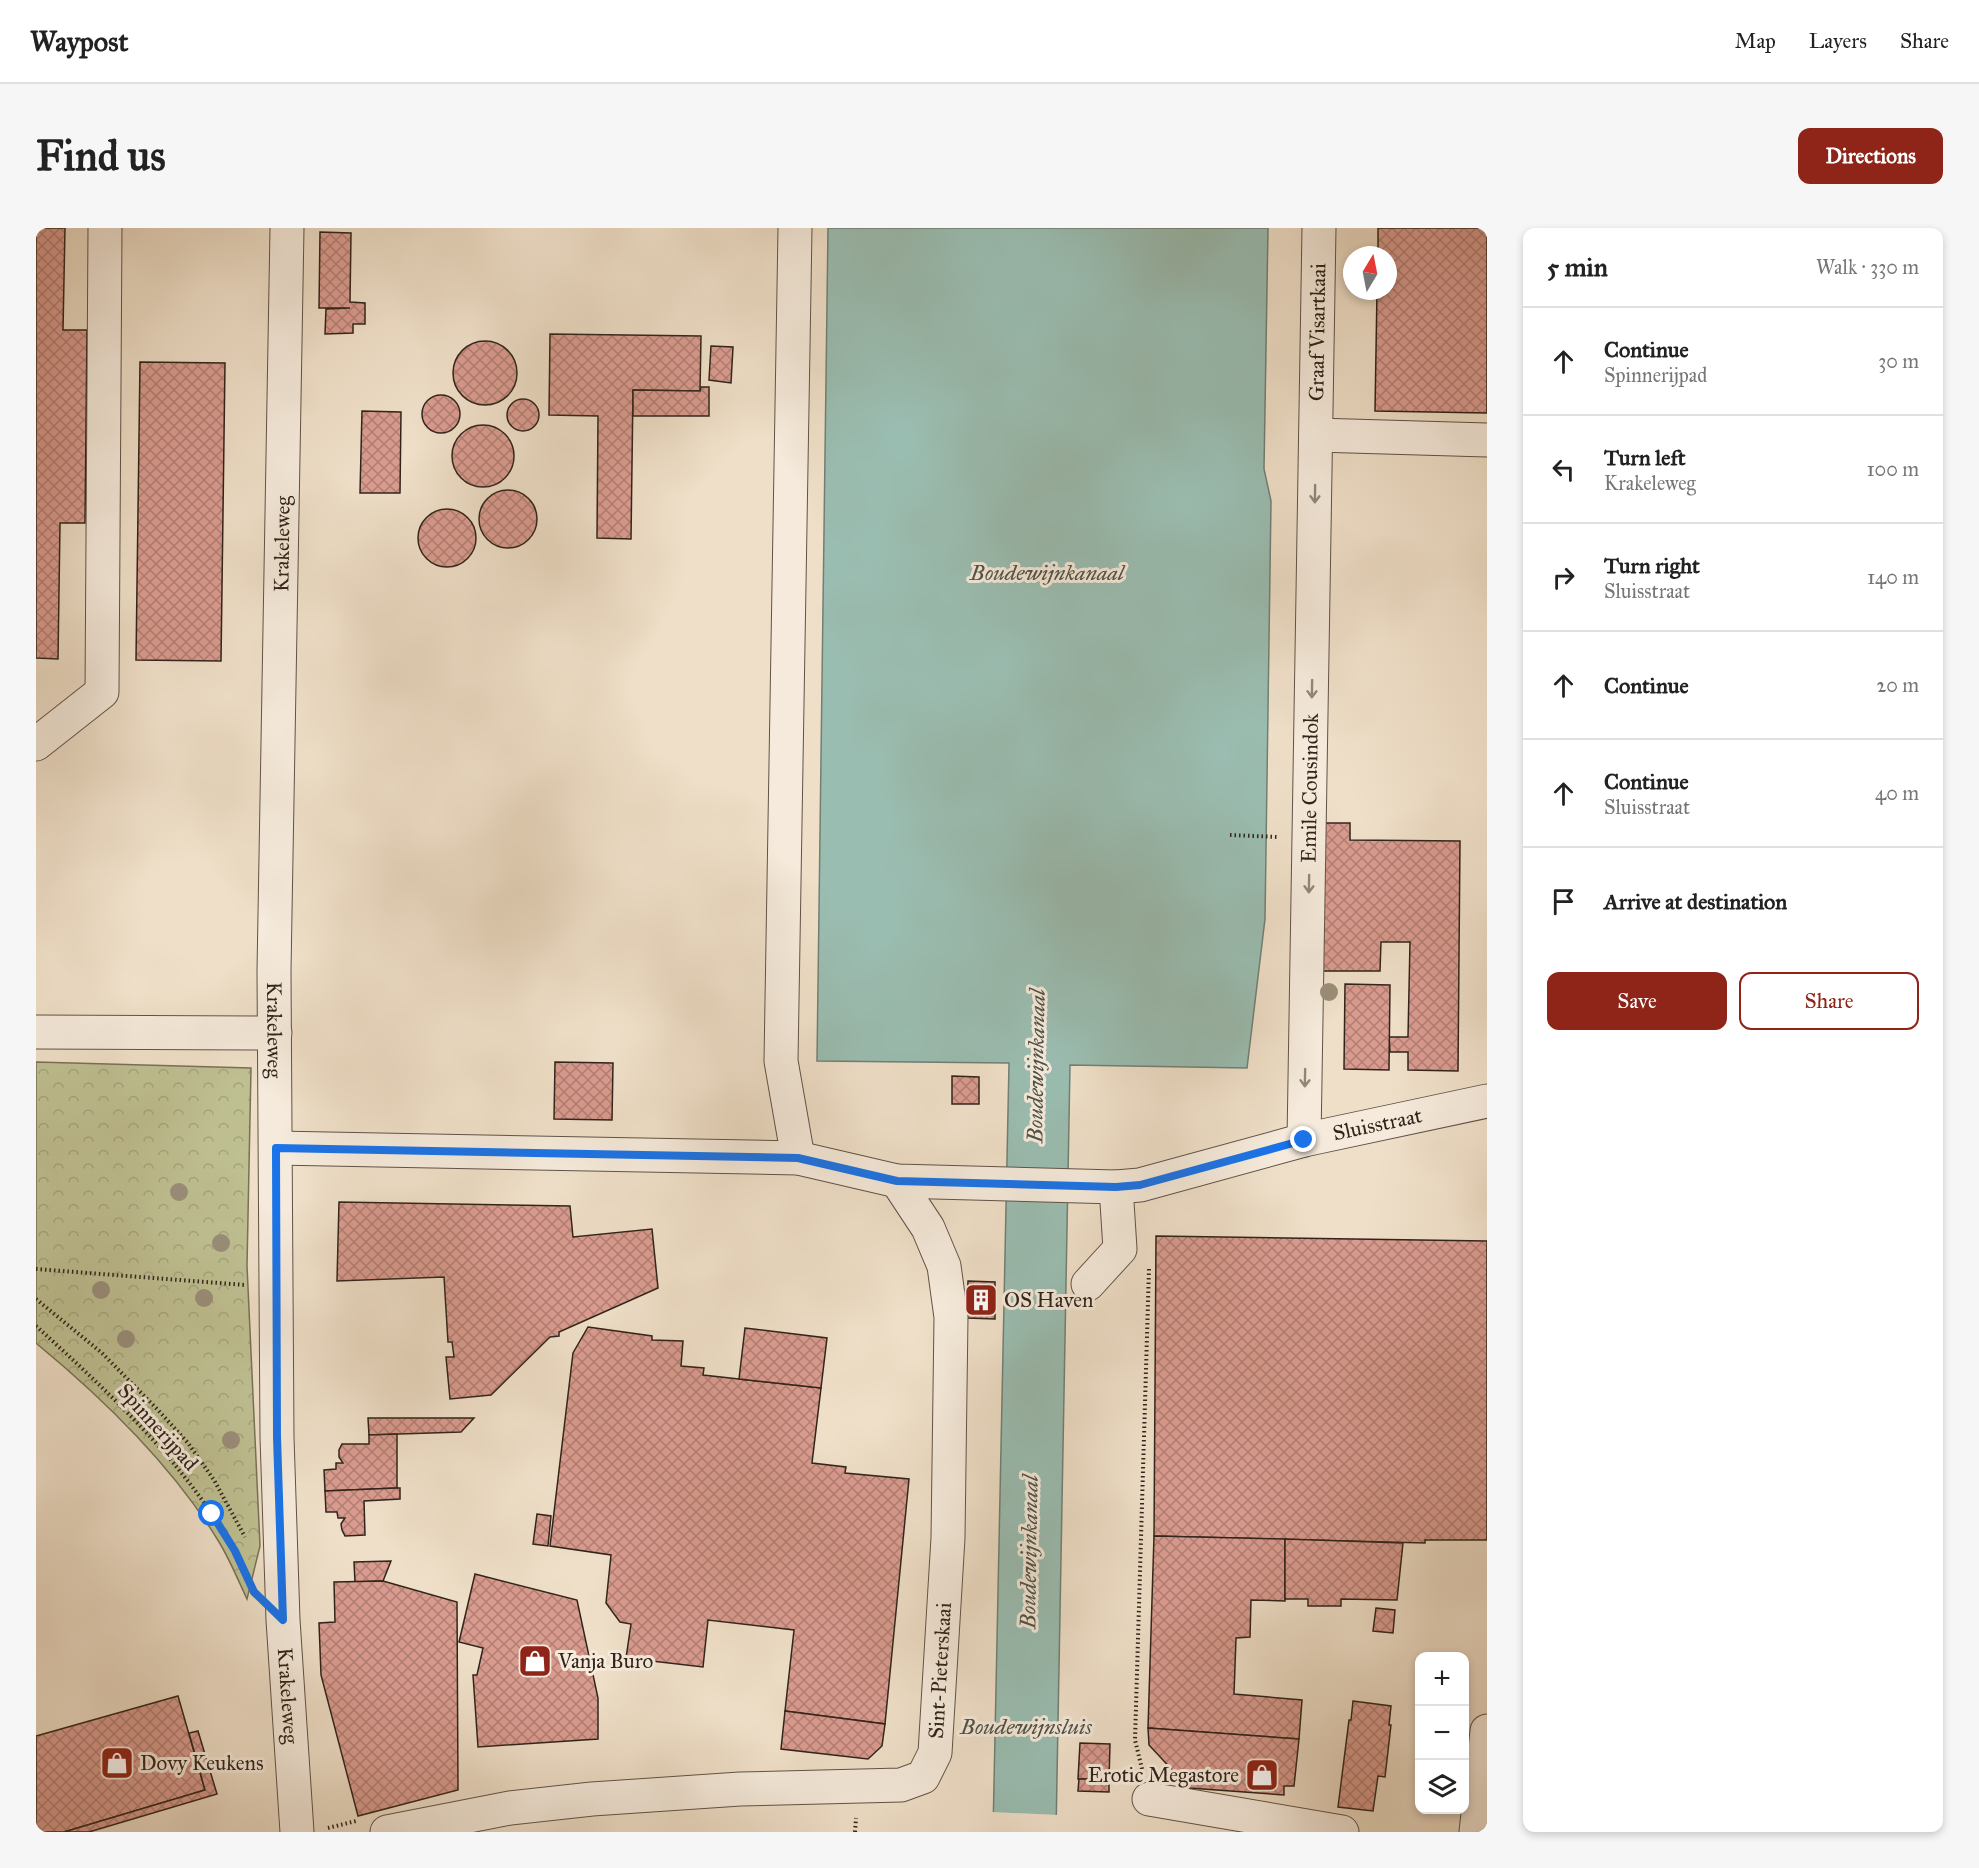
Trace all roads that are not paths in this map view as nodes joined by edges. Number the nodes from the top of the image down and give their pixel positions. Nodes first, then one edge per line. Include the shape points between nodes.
1 (105, 228) edge
2 (287, 228) edge
3 (795, 228) edge
4 (1319, 228) edge
5 (1316, 435) junction
6 (1487, 440) edge
7 (36, 744) edge
8 (36, 1032) edge
9 (275, 1033) junction
10 (1487, 1101) edge
11 (1304, 1140) junction
12 (276, 1148) junction
13 (798, 1158) junction
14 (897, 1181) junction
15 (1104, 1187) junction
16 (1088, 1284) dead end
17 (1487, 1731) edge
18 (1149, 1799) road end
19 (297, 1832) edge
20 (387, 1832) edge
21 (1342, 1832) edge
22 (1476, 1832) edge

1 - 7 street via 102,692
2 - 9 street, Krakeleweg
3 - 13 street via 781,1061
4 - 5 street, Graaf Visartkaai
5 - 6 street
5 -> 11 street, Emile Cousindok
8 - 9 street
9 - 12 street, Krakeleweg
10 - 11 street, Sluisstraat
11 - 15 street, Sluisstraat via 1140,1185
12 - 13 street
12 - 19 street, Krakeleweg via 277,1437
13 - 14 street
14 - 15 street, Sluisstraat
14 - 20 street, Sint-Pieterskaai via 927,1228 944,1266 951,1317 948,1538 936,1741 935,1753 922,1777 902,1785 740,1789 592,1799 510,1808
15 - 16 street via 1120,1249
17 - 22 street
18 - 21 street

